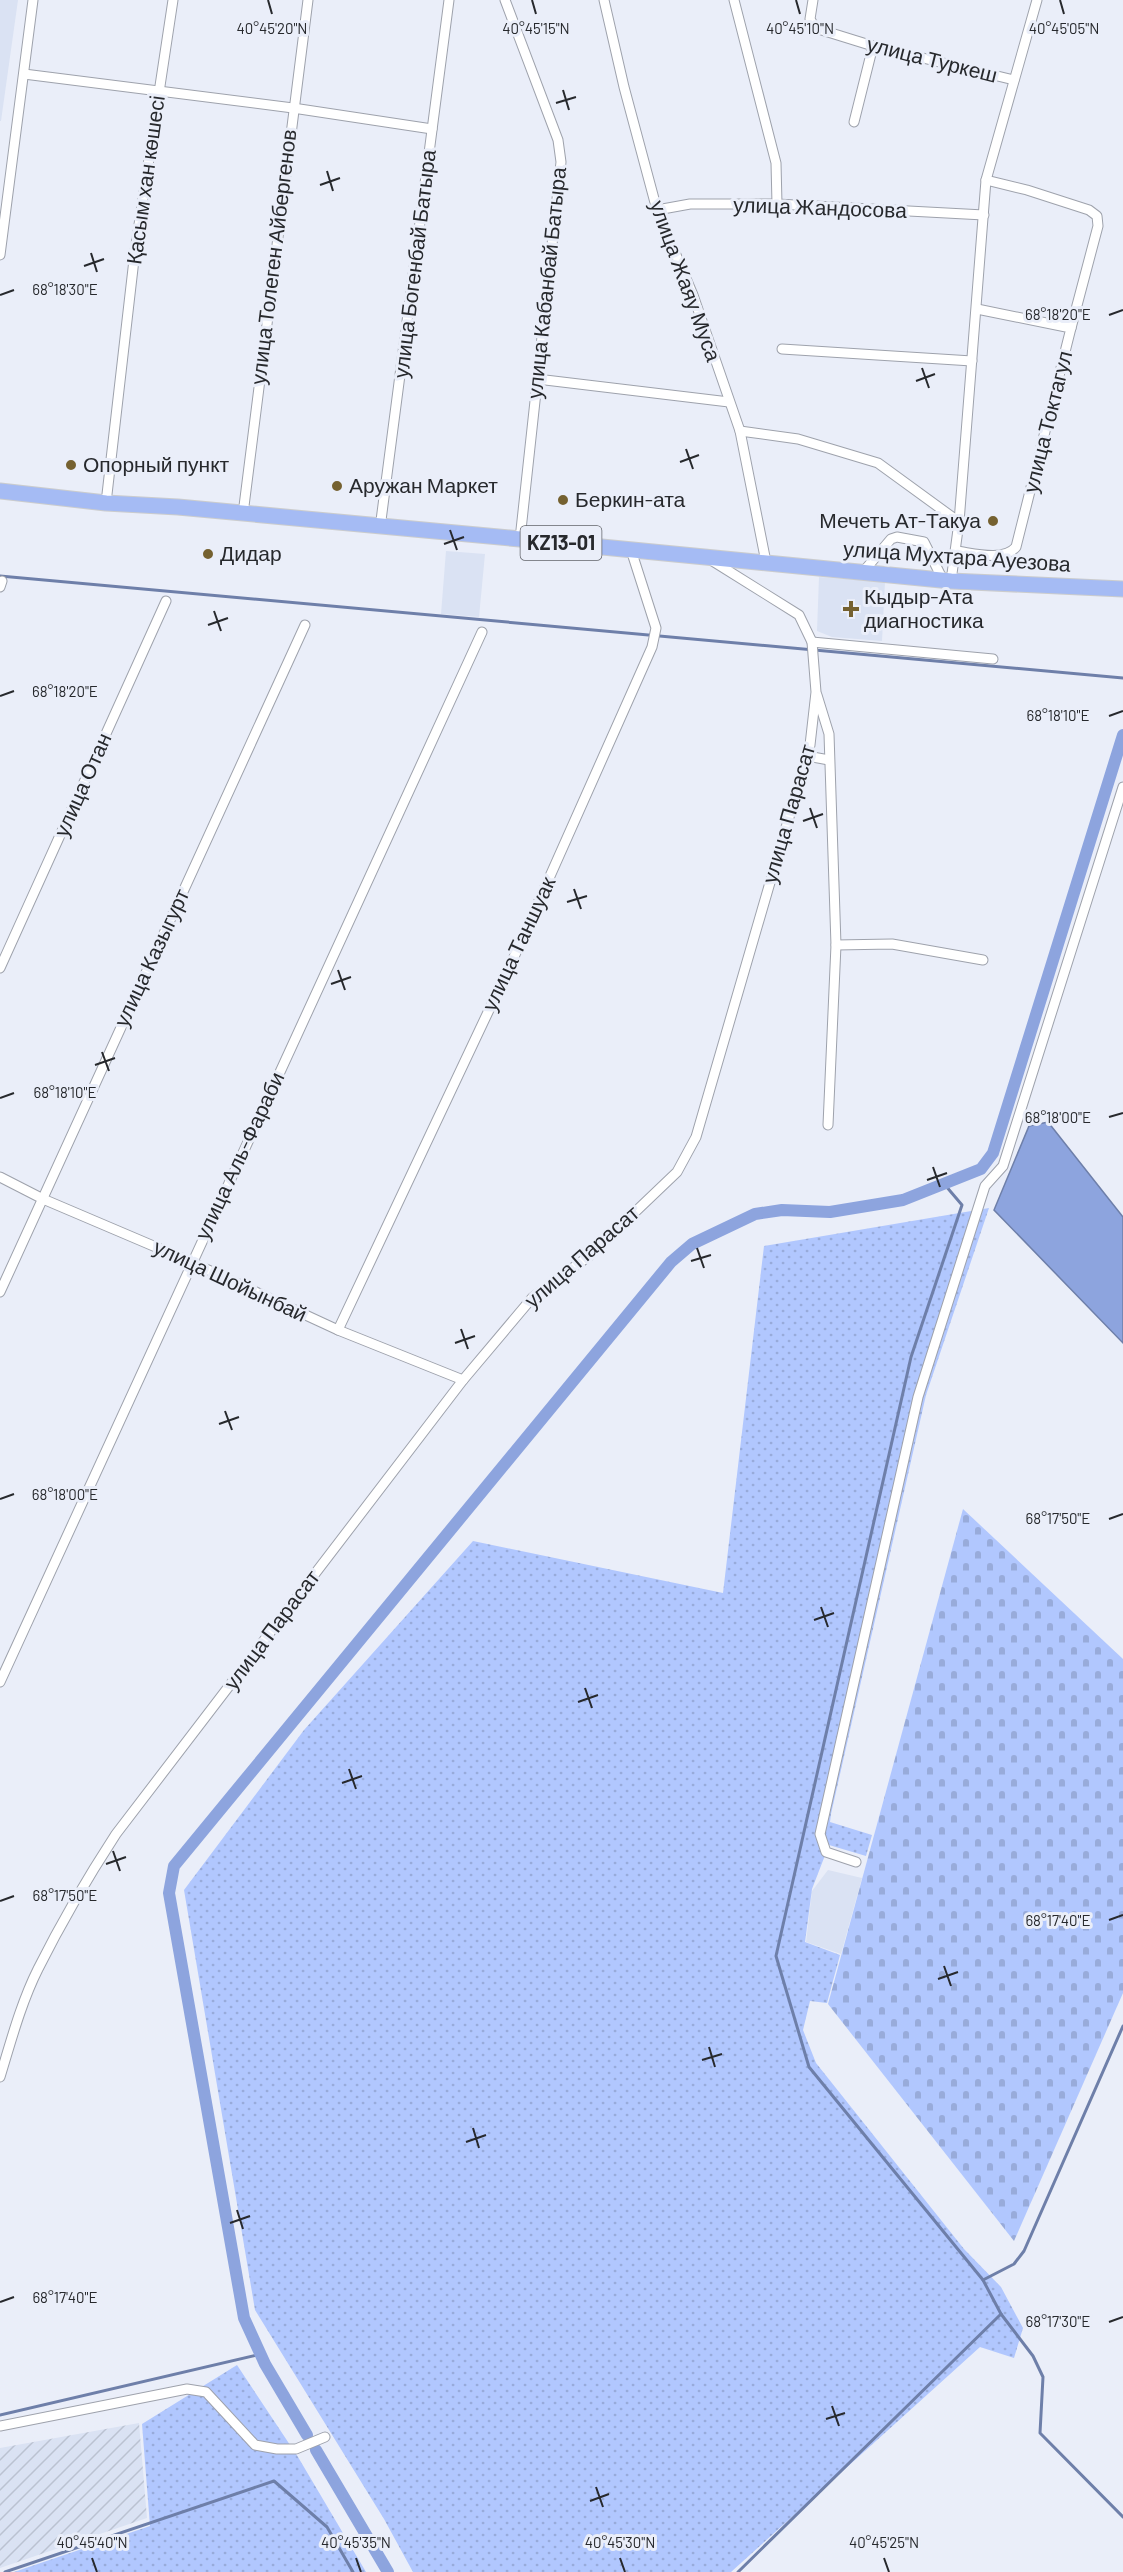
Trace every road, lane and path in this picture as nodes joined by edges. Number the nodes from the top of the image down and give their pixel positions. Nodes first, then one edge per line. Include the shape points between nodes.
1 (33, 0) edge
2 (173, 0) edge
3 (308, 0) edge
4 (449, 0) edge
5 (505, 0) edge
6 (604, 0) edge
7 (734, 0) edge
8 (813, 0) edge
9 (1037, 0) edge
10 (873, 46) junction
11 (24, 74) junction
12 (1014, 80) junction
13 (159, 92) junction
14 (293, 108) junction
15 (855, 122) dead end
16 (432, 129) junction
17 (986, 180) junction
18 (777, 204) junction
19 (657, 210) junction
20 (984, 215) junction
21 (0, 255) edge
22 (977, 309) junction
23 (1071, 328) junction
24 (782, 349) dead end
25 (972, 361) junction
26 (537, 379) junction
27 (729, 402) junction
28 (740, 431) junction
29 (0, 491) edge
30 (106, 503) junction
31 (243, 514) junction
32 (959, 522) junction
33 (380, 528) junction
34 (520, 538) junction
35 (631, 549) junction
36 (956, 551) junction
37 (705, 556) junction
38 (766, 562) junction
39 (863, 572) junction
40 (947, 581) junction
41 (1123, 589) edge
42 (166, 601) dead end
43 (304, 625) dead end
44 (482, 632) dead end
45 (812, 643) junction
46 (993, 658) dead end
47 (816, 692) junction
48 (807, 756) junction
49 (829, 760) junction
50 (1123, 787) edge
51 (836, 945) junction
52 (983, 960) dead end
53 (0, 968) edge
54 (828, 1125) dead end
55 (0, 1177) edge
56 (43, 1199) junction
57 (191, 1262) junction
58 (0, 1292) edge
59 (338, 1330) junction
60 (463, 1380) junction
61 (0, 1682) edge
62 (856, 1862) dead end
63 (0, 2077) edge
64 (0, 2426) edge
65 (325, 2437) dead end

1 - 11 street
2 - 13 street, Қасым хан көшесі
3 - 14 street, улица Толеген Айбергенов
4 - 16 street, улица Богенбай Батыра
5 - 26 street, улица Кабанбай Батыра via 558,140 561,162
6 - 19 street, улица Жаяу Муса
7 - 18 street via 776,163
8 - 10 street, улица Туркеш via 810,19 815,28
9 - 12 street
10 - 12 street, улица Туркеш
10 - 15 street
11 - 13 street
11 - 21 street
12 - 17 street
13 - 14 street
13 - 30 street, Қасым хан көшесі via 135,251
14 - 16 street
14 - 31 street, улица Толеген Айбергенов
16 - 33 street, улица Богенбай Батыра
17 - 20 street
17 - 23 street via 1089,210 1097,216 1098,226
18 - 19 street, улица Жандосова via 690,204
18 - 20 street, улица Жандосова
19 - 27 street, улица Жаяу Муса via 693,295
20 - 22 street
22 - 23 street, улица Токтагул
22 - 25 street
23 - 36 street, улица Токтагул via 1016,547 1012,552 997,555
24 - 25 street
25 - 32 street
26 - 27 street
26 - 34 street, улица Кабанбай Батыра
27 - 28 street, улица Жаяу Муса
28 - 32 street via 798,439 878,463
28 - 38 street, улица Жаяу Муса
29 - 30 main road, улица Мухтара Ауезова / KZ13-01
30 - 31 main road, улица Мухтара Ауезова / KZ13-01
31 - 33 main road, улица Мухтара Ауезова / KZ13-01
32 - 36 street
33 - 34 main road, улица Мухтара Ауезова / KZ13-01
34 - 35 main road, улица Мухтара Ауезова / KZ13-01
35 - 37 main road, улица Мухтара Ауезова / KZ13-01
35 - 59 street, улица Таншуак via 655,630 653,640 514,957
36 - 40 street
37 - 38 main road, улица Мухтара Ауезова / KZ13-01
37 - 45 street, улица Парасат via 799,615
38 - 39 main road, улица Мухтара Ауезова / KZ13-01
39 - 40 main road, улица Мухтара Ауезова / KZ13-01
39 - 40 street via 897,537 924,542
40 - 41 main road, улица Мухтара Ауезова / KZ13-01
42 - 53 street, улица Отан
43 - 56 street, улица Казыгурт
44 - 57 street, улица Аль-Фараби
45 - 46 street
45 - 47 street, улица Парасат
47 - 48 street, улица Парасат
47 - 49 street via 829,734
48 - 49 street
48 - 60 street, улица Парасат via 696,1137 677,1172 589,1256 532,1298
49 - 51 street
50 - 62 street via 1003,1166 985,1186 918,1397 820,1834 826,1852
51 - 52 street via 892,944
51 - 54 street
55 - 56 street, улица Шойынбай
56 - 57 street, улица Шойынбай
56 - 58 street, улица Казыгурт
57 - 59 street, улица Шойынбай
57 - 61 street, улица Аль-Фараби
59 - 60 street, улица Шойынбай
60 - 63 street, улица Парасат via 116,1834 37,1970
64 - 65 street via 187,2389 206,2392 255,2445 296,2449

